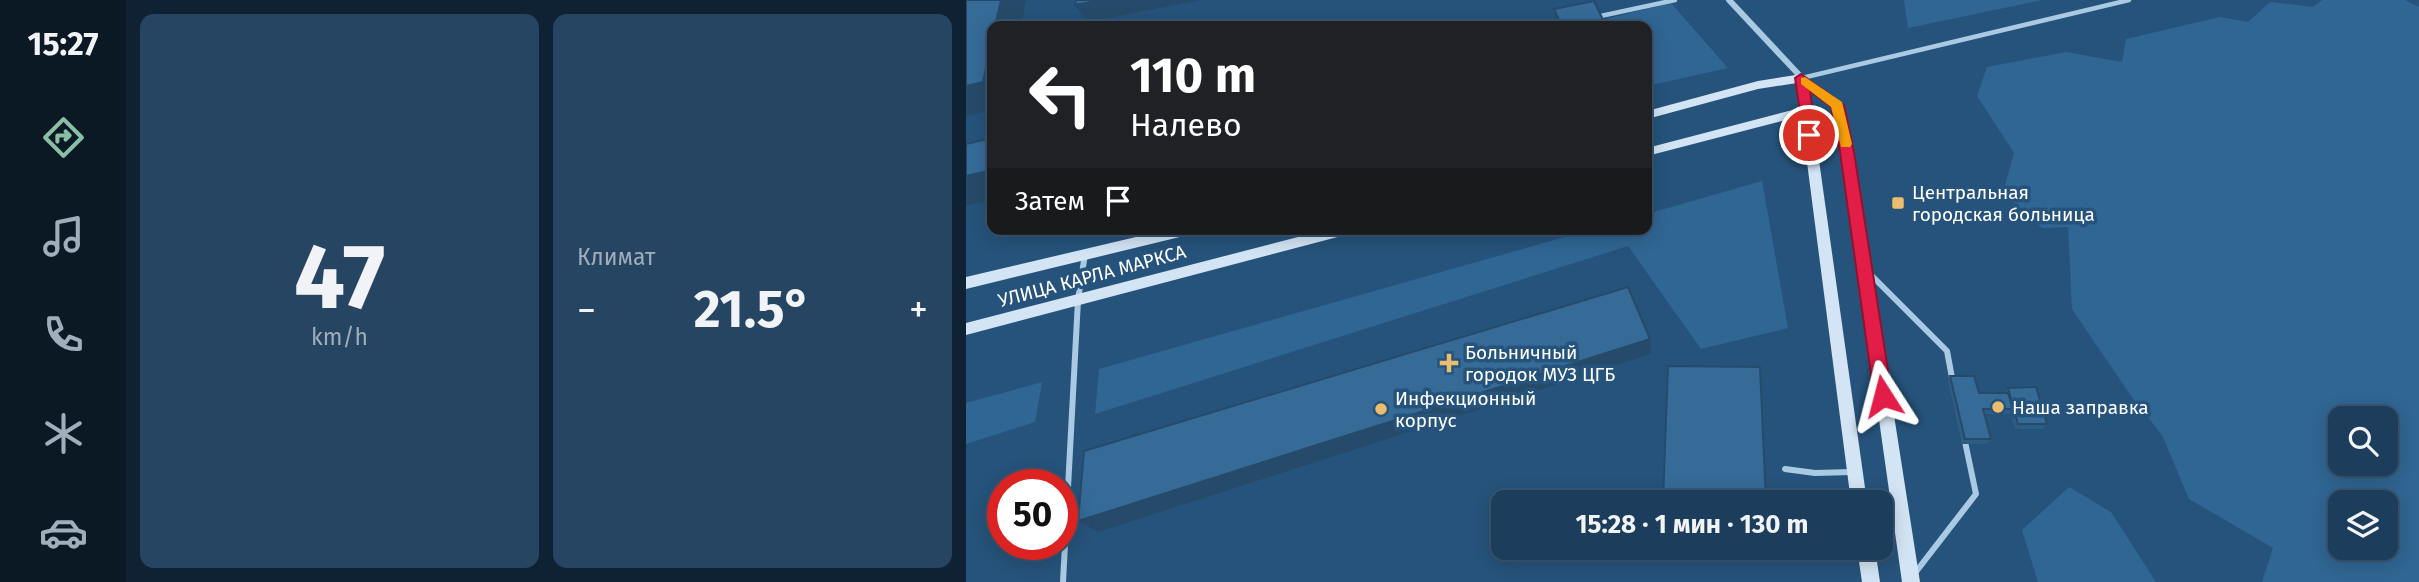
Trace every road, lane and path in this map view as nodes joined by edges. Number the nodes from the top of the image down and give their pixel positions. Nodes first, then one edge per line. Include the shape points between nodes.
1 (1675, 0) edge
2 (1729, 0) edge
3 (2129, 0) edge
4 (1593, 18) edge
5 (1801, 78) junction
6 (1806, 111) junction
7 (1652, 114) edge
8 (1652, 151) edge
9 (1167, 235) edge
10 (1326, 235) edge
11 (1086, 254) junction
12 (1863, 266) junction
13 (966, 283) edge
14 (1078, 300) junction
15 (966, 329) edge
16 (1955, 390) edge
17 (1963, 429) edge
18 (1784, 469) dead end
19 (1855, 472) junction
20 (1857, 490) edge
21 (1868, 560) edge
22 (1911, 580) edge
23 (1063, 582) edge
24 (1871, 582) edge

1 - 4 lane
2 - 5 street
3 - 5 lane
5 - 6 main road
5 - 7 main road
5 - 12 main road via 1837,105
6 - 8 main road
6 - 19 main road
9 - 11 main road, УЛИЦА КАРЛА МАРКСА
10 - 14 main road, УЛИЦА КАРЛА МАРКСА
11 - 13 main road, УЛИЦА КАРЛА МАРКСА
11 - 14 lane
12 - 16 lane via 1947,351
12 - 22 main road
14 - 15 main road, УЛИЦА КАРЛА МАРКСА
14 - 23 lane
17 - 22 lane via 1976,494
18 - 19 lane
19 - 20 main road
21 - 24 main road

